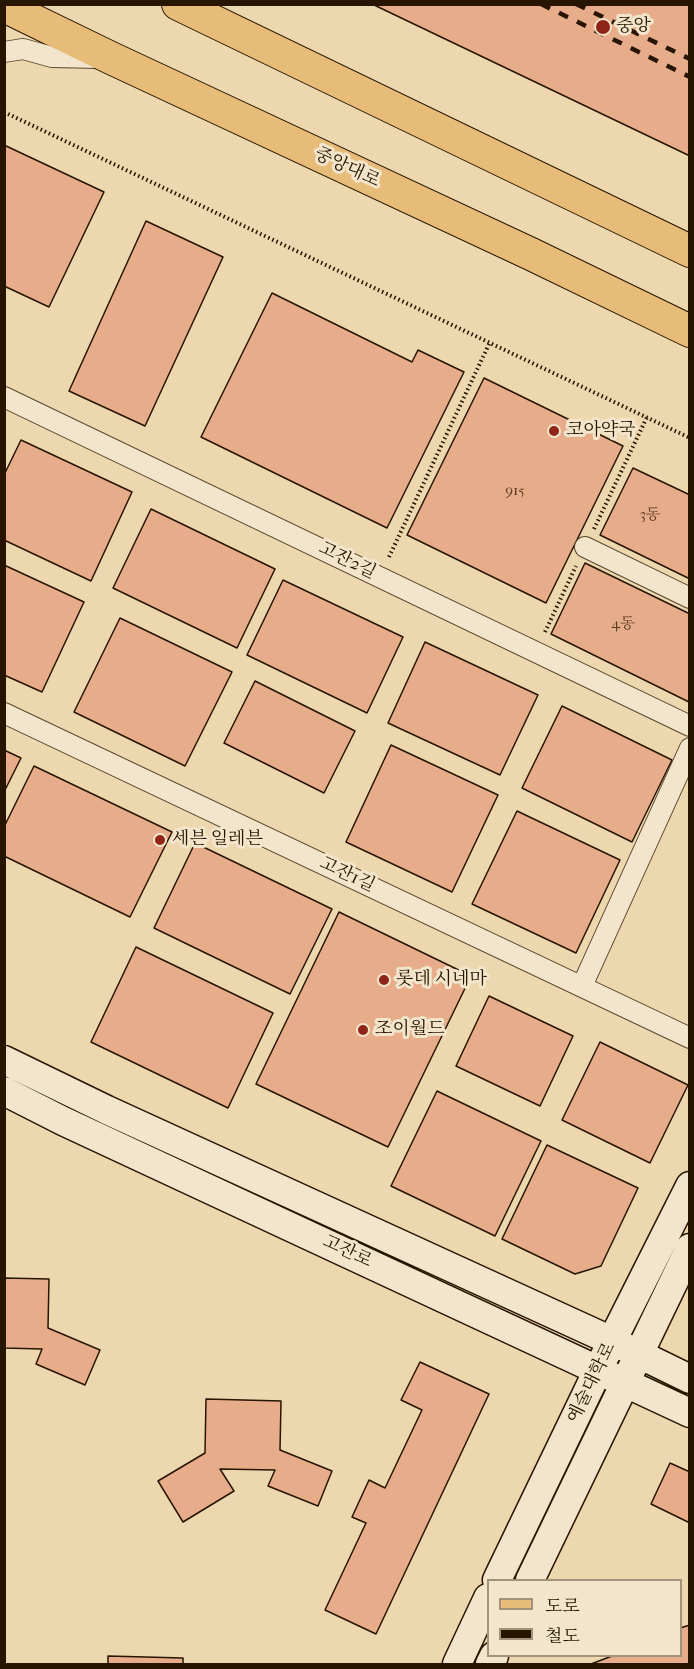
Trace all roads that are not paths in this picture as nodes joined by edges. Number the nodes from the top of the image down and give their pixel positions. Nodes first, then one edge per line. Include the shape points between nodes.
1 (178, 4) edge
2 (4, 6) edge
3 (4, 52) edge
4 (111, 58) junction
5 (690, 251) edge
6 (690, 331) edge
7 (7, 404) edge
8 (585, 547) dead end
9 (690, 598) edge
10 (4, 713) edge
11 (690, 726) edge
12 (690, 748) edge
13 (582, 986) junction
14 (690, 1038) edge
15 (4, 1060) edge
16 (4, 1091) edge
17 (690, 1186) edge
18 (690, 1248) edge
19 (612, 1341) junction
20 (639, 1353) junction
21 (598, 1370) junction
22 (690, 1379) edge
23 (626, 1382) junction
24 (690, 1413) edge
25 (498, 1579) edge
26 (531, 1579) edge
27 (487, 1602) edge
28 (457, 1665) edge

1 - 5 main road
2 - 4 main road, 중앙대로
3 - 4 street via 23,49 52,57
4 - 6 main road, 중앙대로
7 - 11 street, 고잔2길
8 - 9 street
10 - 13 street, 고잔1길
12 - 13 street
13 - 14 street, 고잔1길
15 - 19 street, 고잔로
16 - 21 street, 고잔로
17 - 19 street, 예술대학로
18 - 20 street, 예술대학로
19 - 20 street, 고잔로
19 - 21 street, 예술대학로
20 - 22 street, 고잔로
20 - 23 street, 예술대학로
21 - 23 street, 고잔로
21 - 25 street, 예술대학로
23 - 24 street, 고잔로
23 - 26 street, 예술대학로
27 - 28 street

